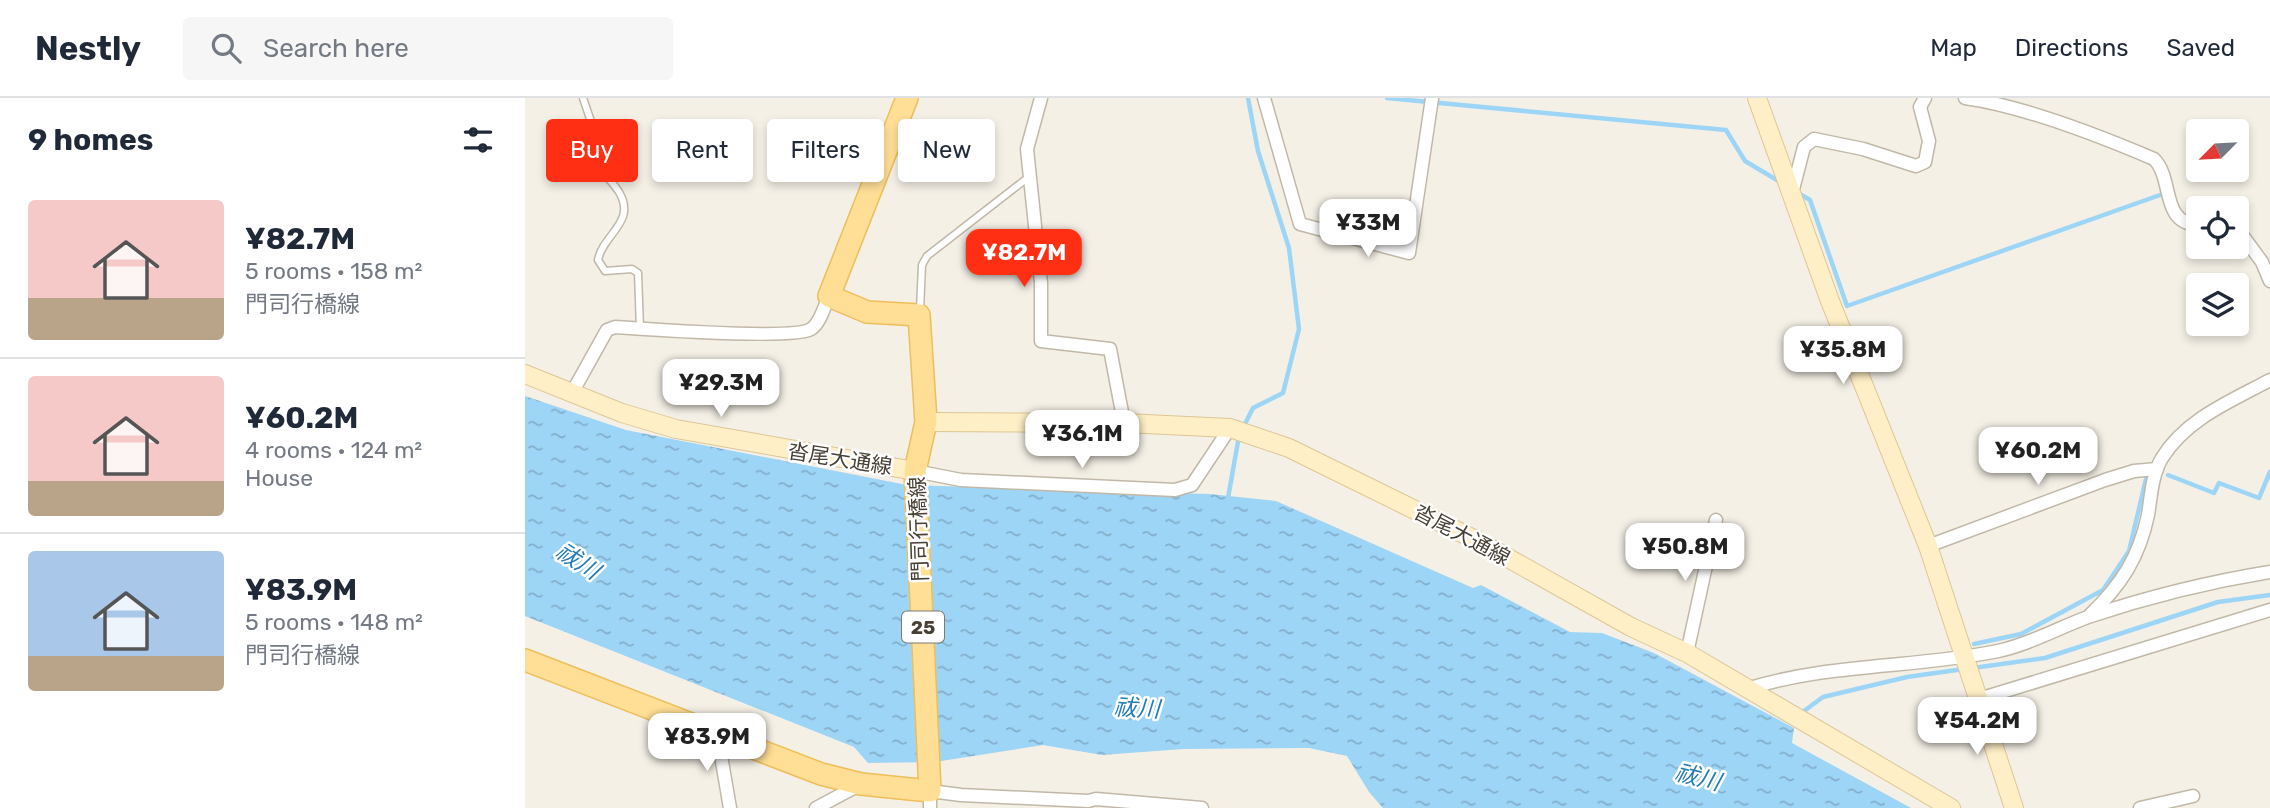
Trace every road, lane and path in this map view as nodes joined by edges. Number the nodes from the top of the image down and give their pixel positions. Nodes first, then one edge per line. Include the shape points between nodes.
1 (583, 98) edge
2 (907, 98) edge
3 (1041, 98) edge
4 (1263, 98) edge
5 (1432, 98) edge
6 (1757, 98) edge
7 (1925, 98) edge
8 (1965, 98) edge
9 (1030, 176) junction
10 (1791, 197) junction
11 (2186, 222) edge
12 (2249, 243) edge
13 (2270, 281) edge
14 (829, 296) junction
15 (919, 315) junction
16 (640, 329) junction
17 (525, 374) edge
18 (2270, 380) edge
19 (573, 391) junction
20 (926, 422) junction
21 (1124, 423) junction
22 (1230, 428) junction
23 (2157, 469) junction
24 (916, 475) junction
25 (1716, 520) dead end
26 (1928, 546) junction
27 (2270, 572) edge
28 (2270, 610) edge
29 (2087, 618) junction
30 (1687, 653) junction
31 (1964, 658) junction
32 (525, 660) edge
33 (1750, 688) junction
34 (1978, 696) junction
35 (721, 736) junction
36 (861, 784) junction
37 (930, 792) edge
38 (2193, 796) dead end
39 (730, 808) edge
40 (817, 808) edge
41 (1202, 808) edge
42 (1951, 808) edge
43 (2014, 808) edge
44 (2140, 808) edge

1 - 16 lane via 598,142 596,161 624,204 622,224 598,260 605,271 632,269 638,273
2 - 14 main road
3 - 9 street via 1027,149
4 - 5 street via 1300,224 1409,253
6 - 10 main road
7 - 10 street via 1920,107 1929,141 1925,162 1916,166 1814,139 1804,147
8 - 11 street via 2059,124 2154,159 2174,213
9 - 15 lane via 927,256 922,265
9 - 21 street via 1041,283 1041,341 1110,349
10 - 26 main road
12 - 13 street
14 - 15 main road via 867,312
14 - 16 street via 816,324 803,332
15 - 20 main road, 門司行橋線 / 25
16 - 19 street via 607,330
17 - 19 main road, 沓尾大通線
18 - 23 street via 2191,425
19 - 24 main road, 沓尾大通線 via 676,429
20 - 21 main road, 沓尾大通線
20 - 24 main road, 門司行橋線 / 25
21 - 22 main road, 沓尾大通線
22 - 24 street via 1192,485 1175,490
22 - 30 main road, 沓尾大通線 via 1289,448 1464,533 1631,627
23 - 26 street via 2105,480
23 - 29 street via 2136,559 2115,590
24 - 37 main road, 門司行橋線 / 25
25 - 30 street
26 - 31 main road
27 - 29 street via 2214,582
28 - 34 street
29 - 31 street via 2036,639
30 - 33 main road, 沓尾大通線
31 - 33 street via 1788,676
31 - 34 main road
32 - 35 main road
33 - 42 main road, 沓尾大通線
34 - 43 main road
35 - 36 main road via 821,774
35 - 39 street
36 - 37 main road
36 - 40 street
37 - 41 street
38 - 44 street

